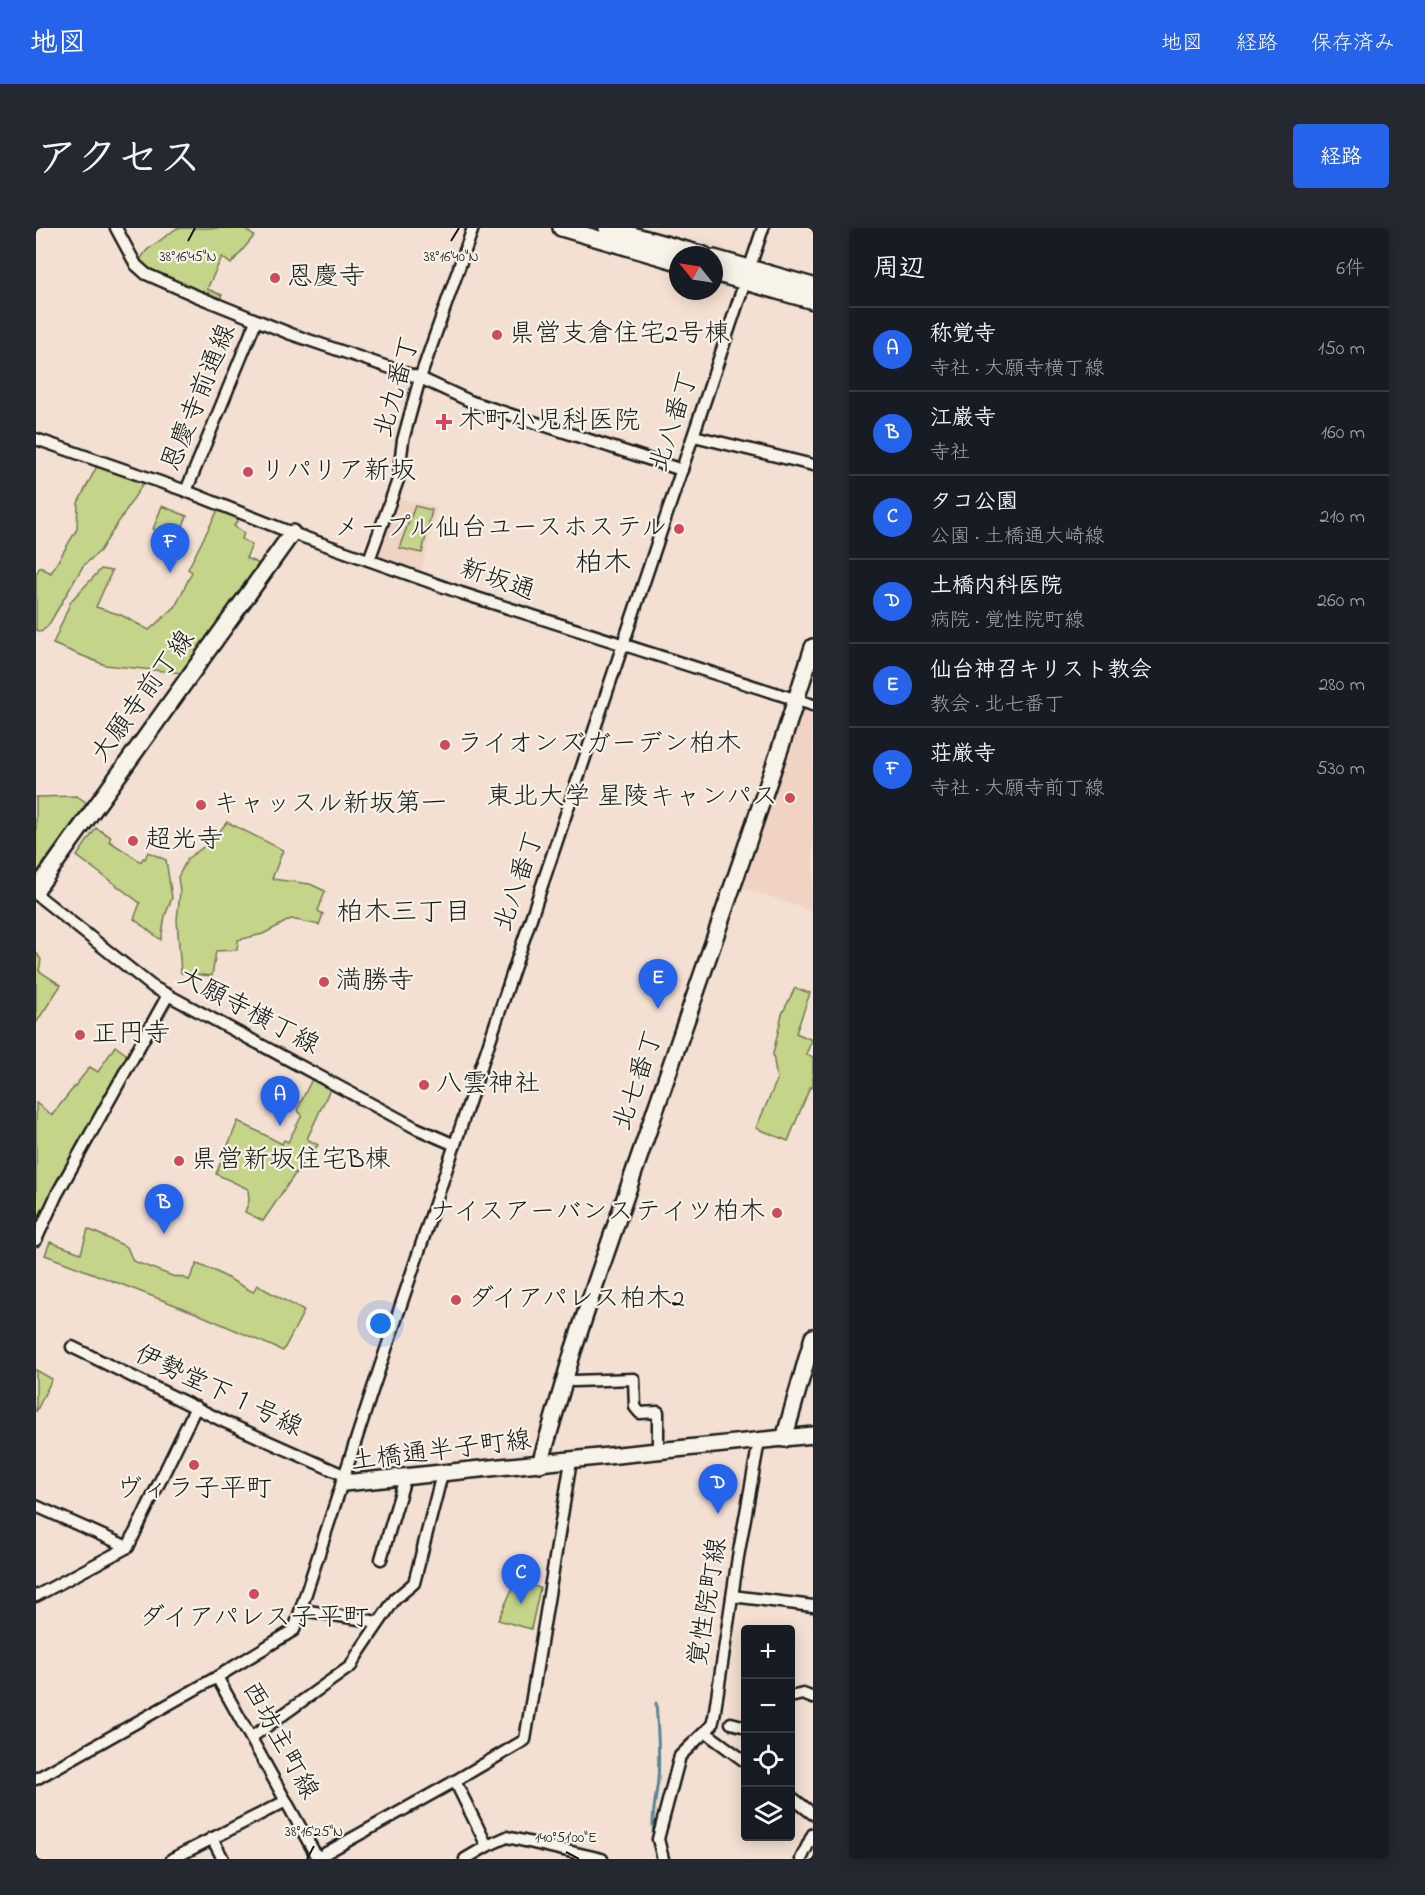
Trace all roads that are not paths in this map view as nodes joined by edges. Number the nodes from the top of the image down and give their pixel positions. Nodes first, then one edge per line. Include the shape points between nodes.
1 (116, 228) edge
2 (473, 228) edge
3 (561, 228) edge
4 (608, 228) edge
5 (763, 228) edge
6 (672, 246) edge
7 (669, 259) edge
8 (723, 262) edge
9 (723, 273) edge
10 (747, 274) junction
11 (813, 286) edge
12 (813, 302) edge
13 (256, 321) junction
14 (420, 378) junction
15 (694, 436) junction
16 (36, 439) edge
17 (813, 465) edge
18 (682, 470) junction
19 (186, 492) junction
20 (292, 533) junction
21 (369, 560) junction
22 (624, 645) junction
23 (813, 647) edge
24 (796, 700) junction
25 (813, 705) edge
26 (36, 892) edge
27 (168, 995) junction
28 (455, 1145) junction
29 (36, 1240) edge
30 (813, 1337) edge
31 (72, 1347) dead end
32 (564, 1379) junction
33 (196, 1407) junction
34 (813, 1435) edge
35 (784, 1439) junction
36 (759, 1441) junction
37 (658, 1451) junction
38 (571, 1461) junction
39 (540, 1464) junction
40 (442, 1474) junction
41 (405, 1478) junction
42 (345, 1480) junction
43 (36, 1506) edge
44 (128, 1547) junction
45 (381, 1559) dead end
46 (36, 1596) edge
47 (732, 1596) junction
48 (813, 1606) edge
49 (302, 1610) junction
50 (378, 1622) junction
51 (218, 1677) junction
52 (795, 1696) edge
53 (813, 1698) edge
54 (731, 1723) dead end
55 (741, 1726) edge
56 (705, 1732) junction
57 (252, 1737) junction
58 (741, 1757) edge
59 (36, 1779) edge
60 (455, 1781) junction
61 (795, 1800) edge
62 (286, 1802) junction
63 (813, 1814) edge
64 (813, 1834) edge
65 (212, 1838) junction
66 (487, 1846) junction
67 (318, 1858) edge
68 (172, 1859) edge
69 (223, 1859) edge
70 (465, 1859) edge
71 (602, 1859) edge
72 (663, 1859) edge
73 (801, 1859) edge

1 - 13 street via 136,265 146,274
2 - 14 street, 北九番丁
3 - 7 street
4 - 6 street
5 - 10 street, 北八番丁
8 - 10 street
9 - 10 street
10 - 11 street
10 - 12 street
10 - 15 street, 北八番丁
13 - 14 street
13 - 19 street, 恩慶寺前通線
14 - 18 street via 472,402
14 - 21 street, 北九番丁 via 398,480
15 - 17 street
15 - 18 street, 北八番丁
16 - 19 street, 新坂通
18 - 22 street, 北八番丁
19 - 20 street, 新坂通
20 - 21 street, 新坂通
20 - 26 street, 大願寺前丁線
21 - 22 street, 新坂通 via 503,608
22 - 24 street, 新坂通
22 - 28 street, 北八番丁
23 - 24 street, 北七番丁
24 - 25 street, 新坂通
24 - 32 street, 北七番丁
26 - 27 street, 大願寺横丁線
27 - 28 street, 大願寺横丁線
27 - 29 street via 57,1194
28 - 42 street, 北八番丁
30 - 35 street
31 - 33 street, 伊勢堂下１号線
32 - 37 street via 633,1379 635,1407 640,1413 658,1412
32 - 39 street, 北七番丁
33 - 42 street, 伊勢堂下１号線
33 - 44 street
34 - 35 street, 土橋通半子町線
35 - 36 street, 土橋通半子町線
36 - 37 street, 土橋通半子町線
36 - 47 street, 覚性院町線
37 - 38 street, 土橋通半子町線
38 - 39 street, 土橋通半子町線
38 - 60 street via 525,1740
39 - 40 street, 土橋通半子町線
40 - 41 street, 土橋通半子町線
40 - 50 street via 414,1583 395,1599
41 - 42 street, 土橋通半子町線
41 - 45 street
42 - 49 street, 土橋通半子町線
43 - 44 street
44 - 46 street
47 - 48 street
47 - 56 street, 覚性院町線 via 714,1717
49 - 50 street
49 - 51 street, 土橋通半子町線 via 290,1635
50 - 57 street via 351,1666
51 - 57 street, 西坊主町線
51 - 59 street, 土橋通半子町線
52 - 53 street
54 - 55 street
56 - 58 street
56 - 72 street via 680,1756 658,1839
57 - 62 street, 西坊主町線
60 - 66 street
60 - 67 street
61 - 63 street
62 - 65 street
62 - 67 street, 西坊主町線
64 - 73 street
65 - 68 street
65 - 69 street
66 - 70 street
66 - 71 street via 507,1837

